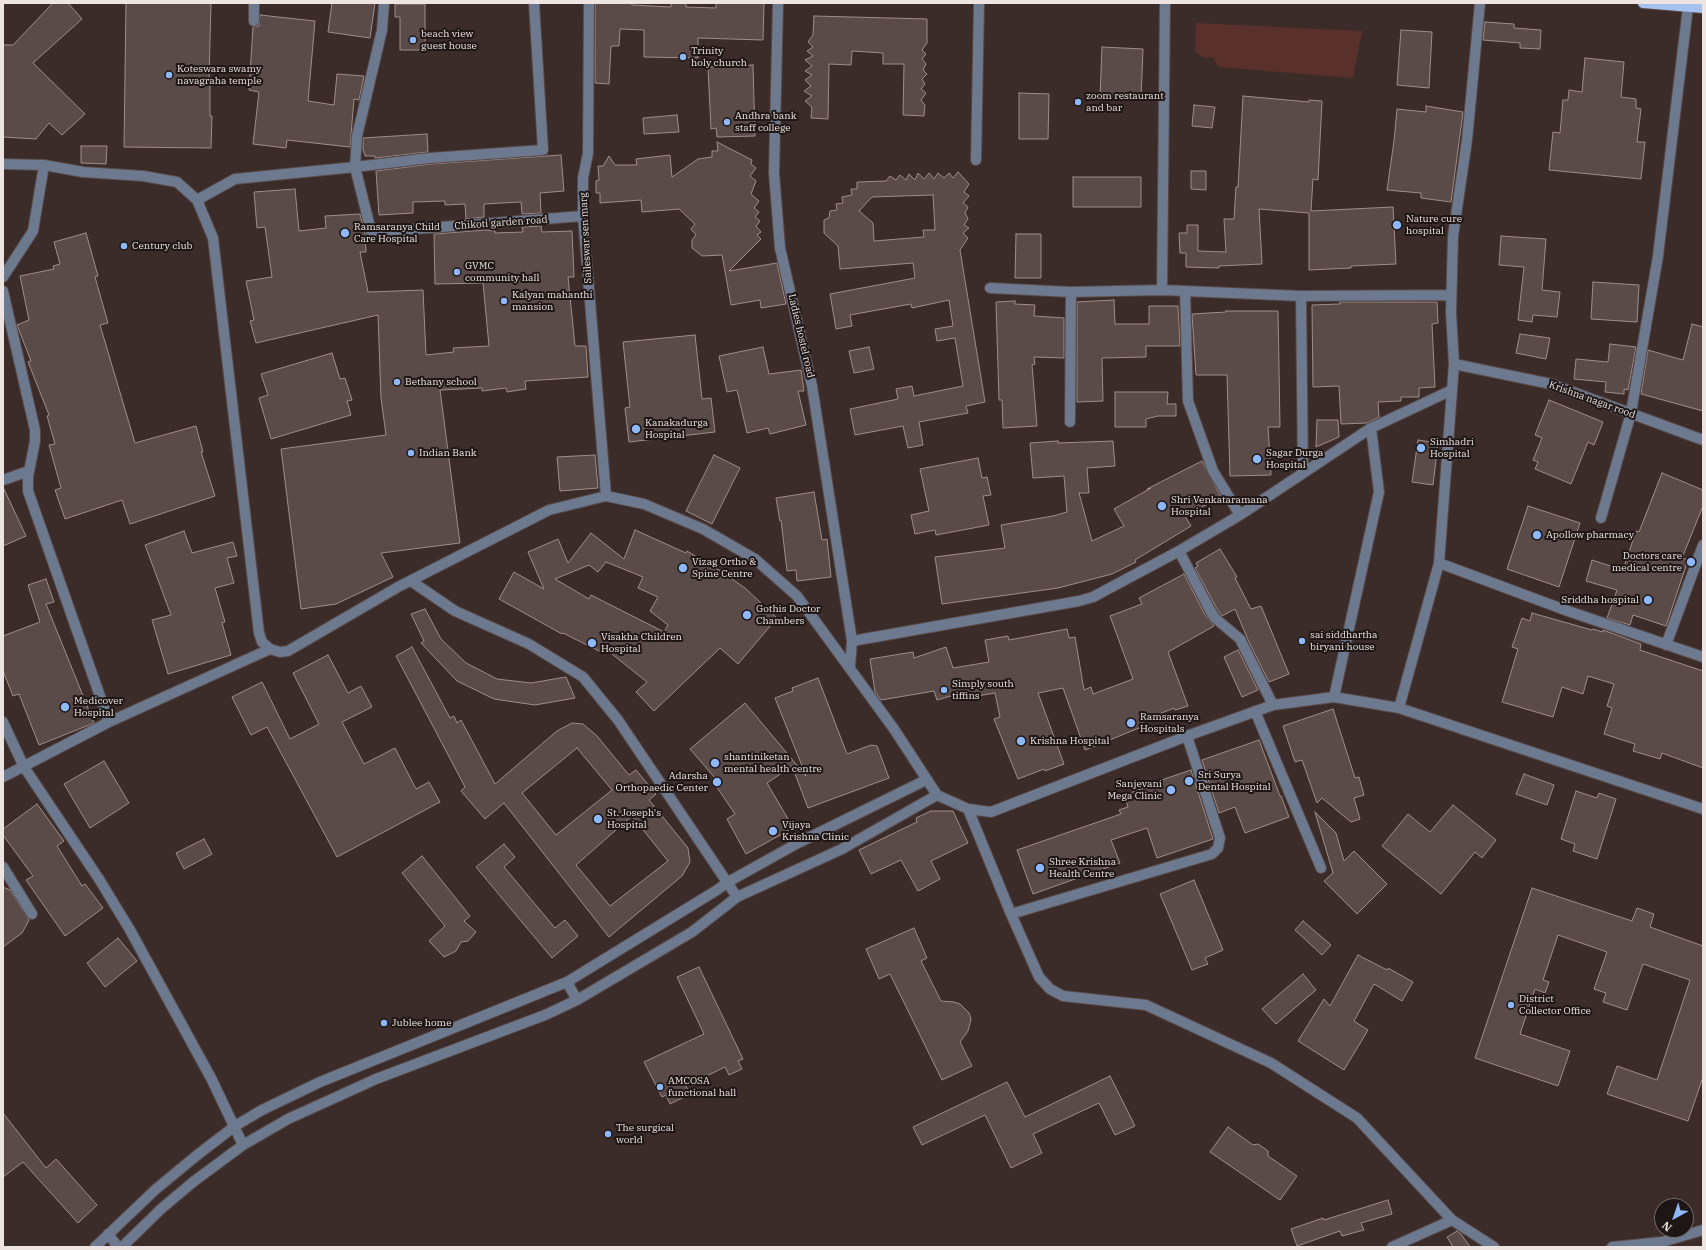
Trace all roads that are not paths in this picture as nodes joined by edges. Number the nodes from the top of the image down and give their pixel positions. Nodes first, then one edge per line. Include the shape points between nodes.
1 (254, 3) edge
2 (384, 3) edge
3 (534, 3) edge
4 (589, 3) edge
5 (778, 3) edge
6 (979, 3) edge
7 (1165, 3) edge
8 (1480, 3) edge
9 (1643, 3) edge
10 (1688, 7) junction
11 (1703, 8) edge
12 (254, 21) dead end
13 (976, 160) dead end
14 (3, 164) edge
15 (44, 165) junction
16 (355, 167) junction
17 (197, 200) junction
18 (583, 216) junction
19 (3, 277) edge
20 (990, 288) dead end
21 (1162, 290) junction
22 (3, 291) edge
23 (1186, 291) junction
24 (1071, 292) junction
25 (1451, 295) junction
26 (1301, 296) junction
27 (1454, 364) junction
28 (1452, 390) junction
29 (1631, 413) junction
30 (1070, 422) dead end
31 (1370, 428) junction
32 (1703, 440) edge
33 (29, 471) junction
34 (1304, 472) junction
35 (3, 480) edge
36 (606, 496) junction
37 (1240, 515) junction
38 (1601, 518) dead end
39 (1703, 545) edge
40 (1179, 551) junction
41 (1439, 563) junction
42 (411, 581) junction
43 (852, 641) junction
44 (1666, 645) junction
45 (270, 649) junction
46 (1703, 657) edge
47 (850, 667) junction
48 (1334, 697) junction
49 (1273, 705) junction
50 (1399, 708) junction
51 (1255, 711) junction
52 (3, 722) edge
53 (109, 722) junction
54 (1187, 736) junction
55 (24, 767) junction
56 (3, 778) edge
57 (926, 780) junction
58 (937, 795) junction
59 (968, 809) junction
60 (1703, 809) edge
61 (3, 867) edge
62 (1321, 868) dead end
63 (728, 882) junction
64 (737, 897) junction
65 (32, 914) dead end
66 (1011, 914) junction
67 (567, 982) junction
68 (577, 1000) junction
69 (235, 1126) junction
70 (243, 1145) junction
71 (1452, 1220) junction
72 (1703, 1230) edge
73 (108, 1234) junction
74 (1663, 1244) edge
75 (95, 1247) edge
76 (118, 1247) edge
77 (122, 1247) edge
78 (1392, 1247) edge
79 (1494, 1247) edge
80 (1612, 1247) edge

1 - 12 street
2 - 16 street via 382,30 357,136
3 - 16 street via 543,150 430,158
4 - 18 street, Saileswar sen marg via 588,153 583,178
5 - 43 street, Ladies hostel road via 774,173 780,248 812,386
6 - 13 street
7 - 21 street
8 - 25 street via 1467,140 1453,236
9 - 10 main road
10 - 11 main road
10 - 29 street via 1658,256
14 - 15 street
15 - 17 street via 177,182
15 - 19 street via 33,231
16 - 17 street via 235,179
16 - 18 street, Chikoti garden road via 371,231 415,230
17 - 45 street via 213,238 259,633 262,642
18 - 36 street, Saileswar sen marg
20 - 24 street
21 - 23 street
21 - 24 street
22 - 33 street via 35,430
23 - 26 street
23 - 37 street via 1188,402 1213,471
24 - 30 street
25 - 26 street
25 - 27 street
26 - 34 street
27 - 28 street
27 - 29 street, Krishna nagar rood via 1551,384
28 - 31 street
28 - 41 street
29 - 32 street, Krishna nagar rood
29 - 38 street
31 - 34 street
31 - 48 street via 1379,492
33 - 35 street
33 - 53 street via 28,491
34 - 37 street
36 - 42 street via 549,510
36 - 47 street via 652,507 703,529 755,559 797,596
37 - 40 street
39 - 44 street
40 - 43 street via 1079,601
40 - 49 street via 1215,618 1240,639
41 - 44 street
41 - 50 street
42 - 45 street via 288,651
42 - 63 street via 455,611 529,644 583,677 618,720
43 - 47 street, Ladies hostel road
44 - 46 street
45 - 53 street
47 - 57 street
48 - 49 street
48 - 50 street
49 - 51 street
50 - 60 street
51 - 54 street
51 - 62 street
52 - 55 street
53 - 55 street
54 - 59 street via 991,812
54 - 66 street via 1220,838 1218,848 1212,854
55 - 56 street
55 - 69 street via 130,930
57 - 58 street
57 - 63 street via 798,843
58 - 59 street
58 - 64 street via 842,849
59 - 66 street
61 - 65 street
63 - 64 street
63 - 67 street
64 - 68 street via 692,932
66 - 71 street via 1040,978 1050,990 1063,996 1146,1005 1271,1063 1357,1118
67 - 68 street
67 - 69 street via 320,1082
68 - 70 street via 545,1015 376,1079 288,1119
69 - 70 street
69 - 73 street via 190,1160
70 - 77 street via 193,1182
71 - 78 street
71 - 79 street
72 - 74 street
73 - 75 street
73 - 76 street
74 - 80 street

